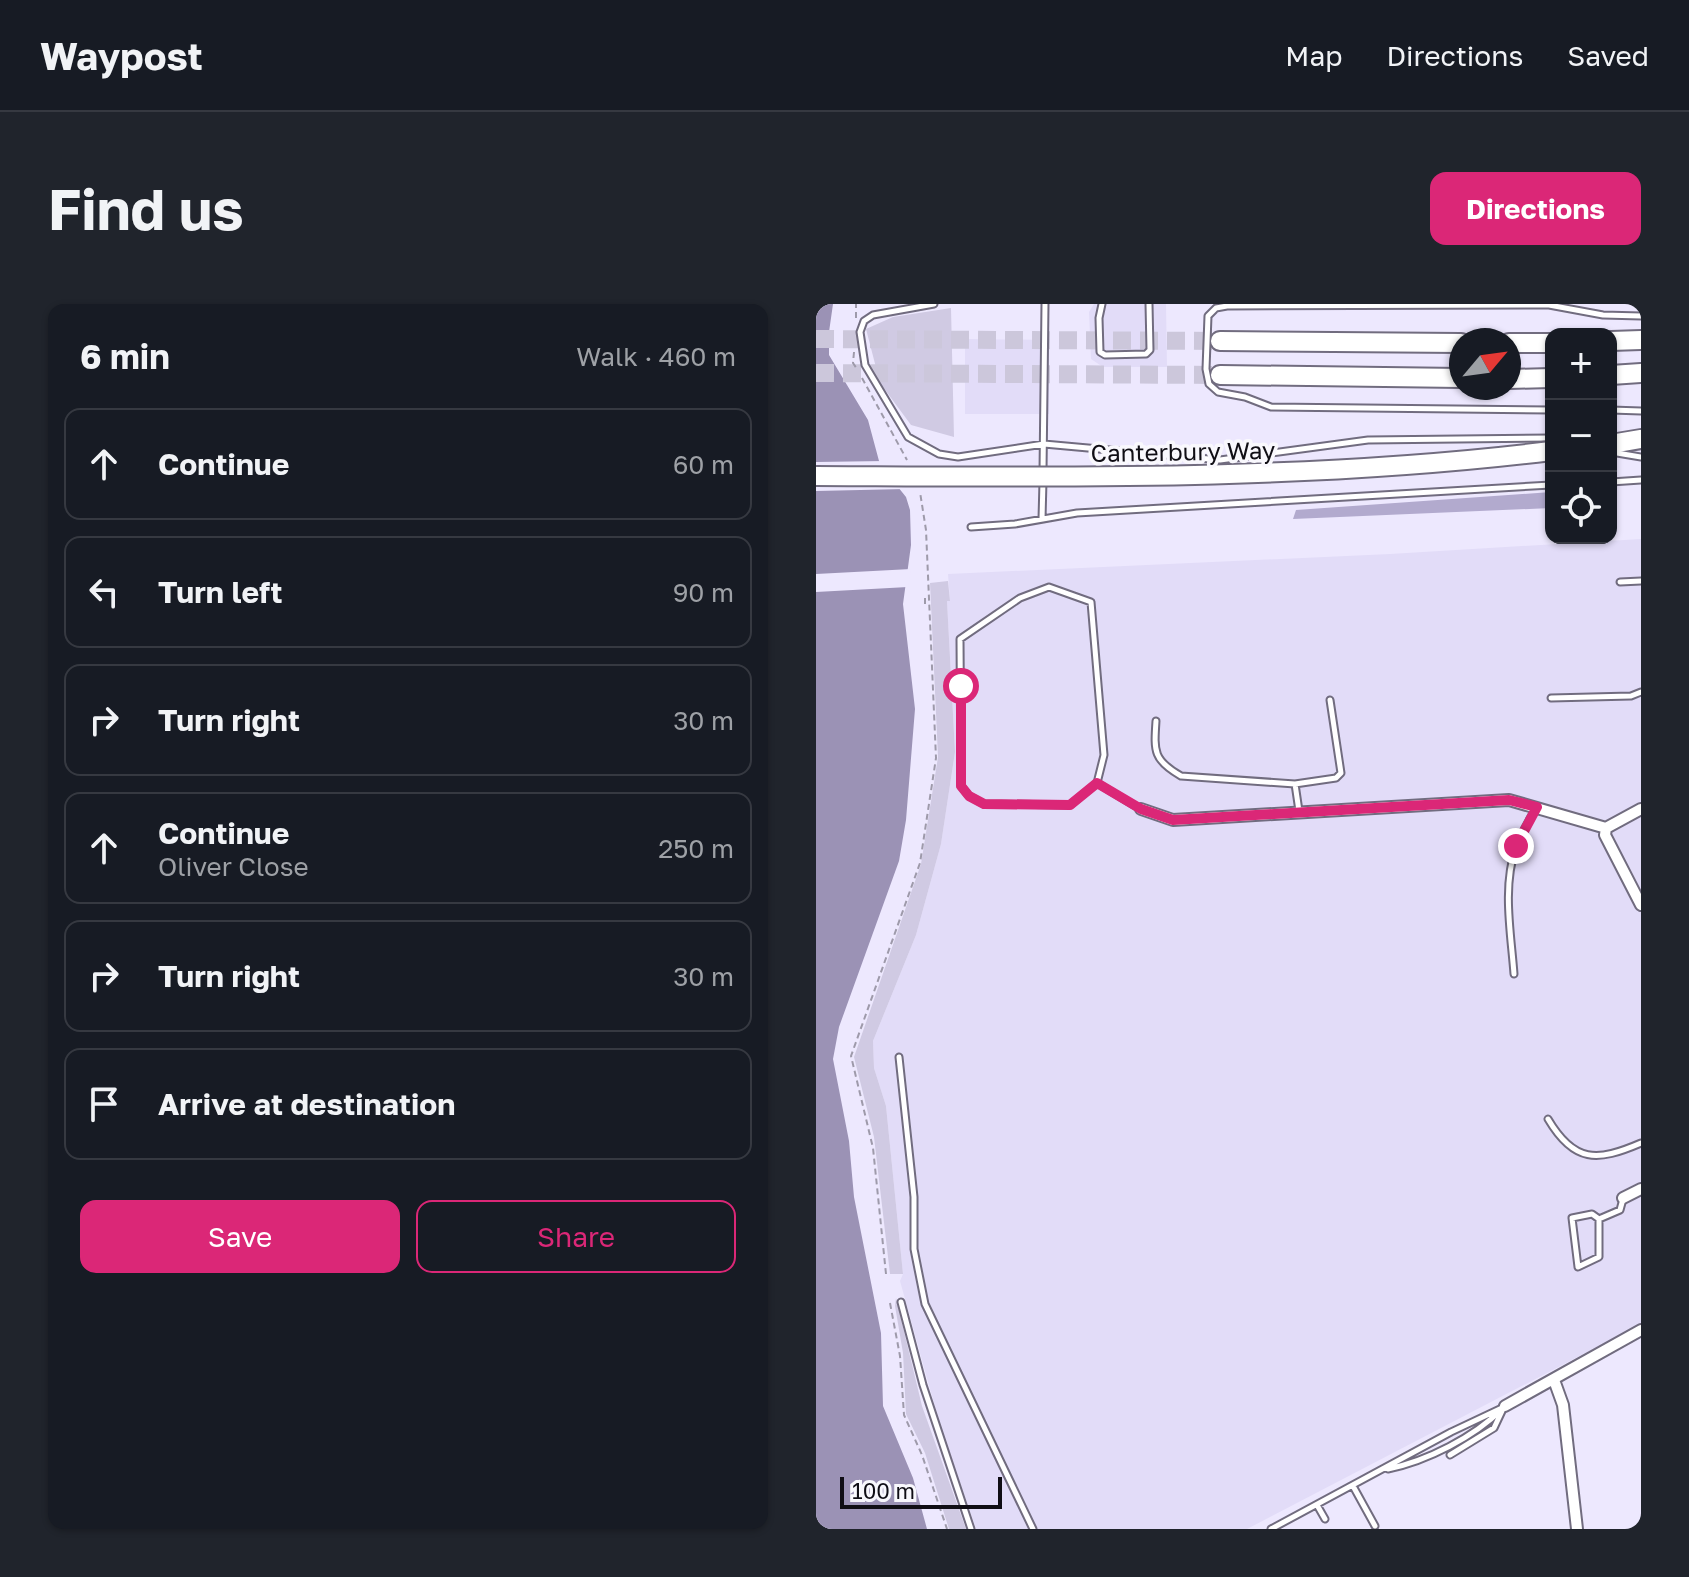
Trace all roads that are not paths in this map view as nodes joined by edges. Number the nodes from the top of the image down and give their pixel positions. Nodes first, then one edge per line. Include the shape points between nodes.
1 (934, 304) edge
2 (1045, 304) edge
3 (1102, 304) edge
4 (1149, 304) edge
5 (1369, 304) edge
6 (1276, 305) edge
7 (1381, 306) junction
8 (1641, 316) edge
9 (1641, 340) edge
10 (1220, 341) tunnel mouth
11 (1617, 341) edge
12 (1449, 343) edge
13 (1521, 343) edge
14 (1545, 343) edge
15 (1641, 373) edge
16 (1220, 375) tunnel mouth
17 (1617, 375) edge
18 (1449, 378) edge
19 (1521, 380) edge
20 (1545, 382) edge
21 (1545, 410) edge
22 (1617, 410) edge
23 (1641, 411) edge
24 (1545, 438) edge
25 (1641, 439) edge
26 (1617, 443) edge
27 (1044, 444) junction
28 (1545, 452) edge
29 (1617, 453) edge
30 (1641, 457) edge
31 (816, 476) edge
32 (1641, 480) edge
33 (1617, 482) edge
34 (1545, 485) edge
35 (1042, 519) junction
36 (971, 527) dead end
37 (1641, 581) edge
38 (1620, 582) dead end
39 (1641, 692) edge
40 (1551, 698) dead end
41 (1330, 700) dead end
42 (1156, 721) dead end
43 (1097, 783) junction
44 (1295, 784) junction
45 (1537, 807) junction
46 (1141, 809) joint
47 (1641, 809) edge
48 (1299, 811) junction
49 (1606, 828) junction
50 (1641, 905) edge
51 (1514, 974) dead end
52 (899, 1057) dead end
53 (1548, 1119) dead end
54 (1641, 1143) edge
55 (1641, 1189) edge
56 (1623, 1198) joint
57 (1599, 1219) junction
58 (901, 1302) dead end
59 (1641, 1330) edge
60 (1554, 1380) junction
61 (1505, 1406) junction
62 (1450, 1455) dead end
63 (1384, 1470) junction
64 (1353, 1486) junction
65 (1317, 1505) junction
66 (1325, 1519) dead end
67 (1375, 1526) dead end
68 (971, 1529) edge
69 (1033, 1529) edge
70 (1271, 1529) edge
71 (1577, 1529) edge

1 - 27 lane via 873,315 860,332 865,365 908,437 939,454 958,457
2 - 27 lane
3 - 4 lane via 1100,352 1105,355 1150,350
5 - 7 lane
6 - 7 lane
6 - 21 lane via 1227,306 1208,316 1206,369 1209,384 1218,392 1271,407
7 - 8 lane via 1549,305
9 - 11 highway
10 - 12 highway
13 - 14 highway
15 - 17 highway
16 - 18 highway
19 - 20 highway
22 - 23 lane
24 - 27 lane via 1368,440 1220,460
25 - 26 highway
27 - 35 lane
28 - 31 highway, Canterbury Way, bridge via 1325,471 1139,478
29 - 30 lane
32 - 33 lane
34 - 35 lane
35 - 36 lane
37 - 38 lane
39 - 40 lane
41 - 44 lane via 1341,773
42 - 44 lane via 1154,749 1167,768 1181,776
43 - 43 lane via 1104,755 1091,602 1049,587 1020,598 960,639 961,786 984,804 1070,805
43 - 46 lane
44 - 48 lane
45 - 48 street via 1493,800
45 - 49 street
45 - 51 lane via 1516,846 1510,871
46 - 48 street via 1173,820
47 - 49 street
49 - 50 street
52 - 69 lane via 914,1197 914,1249 925,1304
53 - 54 lane via 1559,1137 1589,1157
55 - 56 street
56 - 57 lane via 1620,1210
57 - 57 lane via 1599,1257 1578,1267 1572,1218 1592,1214
58 - 68 lane
59 - 60 street
60 - 61 street
60 - 71 street via 1563,1405
61 - 62 lane via 1494,1428
61 - 63 lane
61 - 63 lane via 1456,1441
63 - 64 lane
64 - 65 lane
64 - 67 lane
65 - 66 lane
65 - 70 lane

